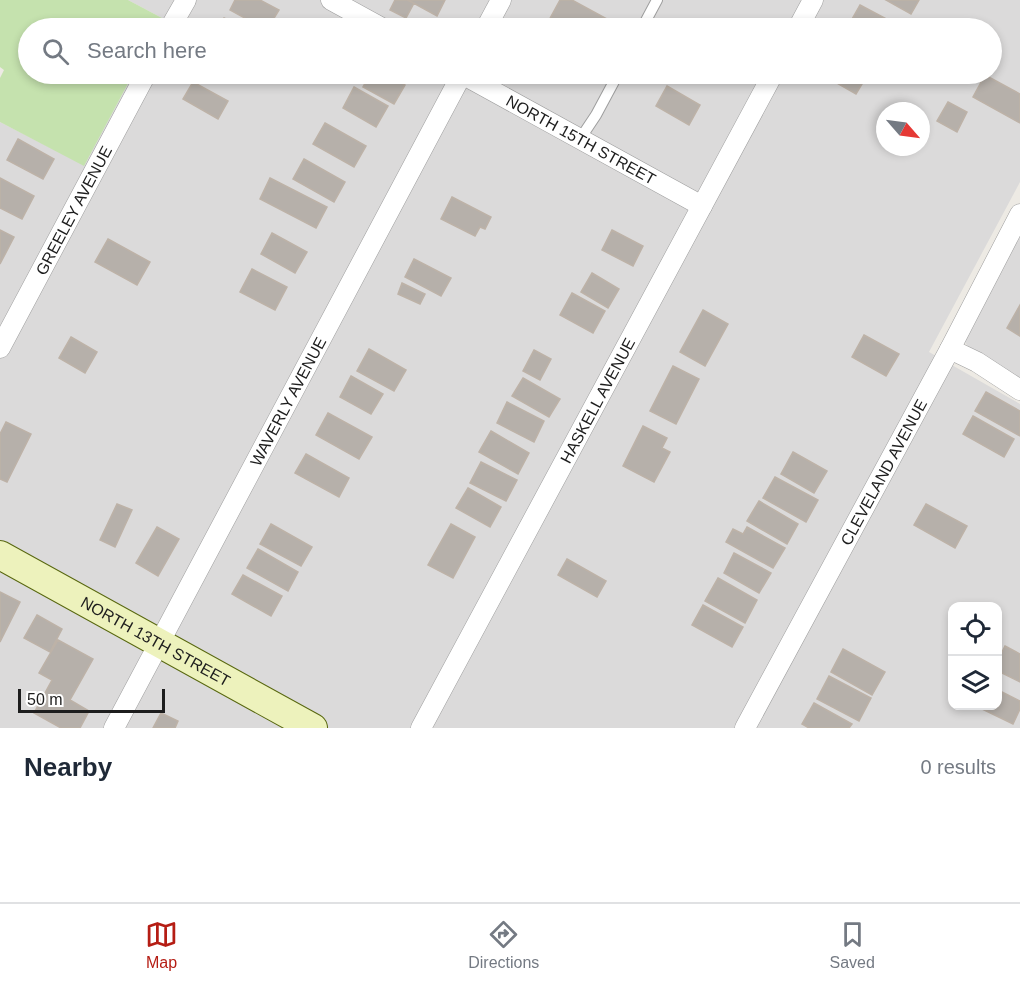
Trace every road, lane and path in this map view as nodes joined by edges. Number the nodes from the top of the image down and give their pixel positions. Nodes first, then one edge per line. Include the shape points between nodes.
1 (186, 0) edge
2 (331, 0) edge
3 (501, 0) edge
4 (657, 0) edge
5 (813, 0) edge
6 (176, 18) edge
7 (364, 18) edge
8 (491, 18) edge
9 (647, 18) edge
10 (803, 18) edge
11 (141, 84) edge
12 (457, 84) edge
13 (480, 84) edge
14 (613, 84) edge
15 (768, 84) edge
16 (580, 138) junction
17 (702, 206) junction
18 (1020, 214) edge
19 (0, 348) edge
20 (950, 349) junction
21 (1020, 390) edge
22 (0, 555) edge
23 (159, 644) junction
24 (114, 728) edge
25 (313, 728) edge
26 (421, 728) edge
27 (745, 728) edge

1 - 6 street
2 - 7 street
3 - 8 street
4 - 9 lane
5 - 10 street
11 - 19 street, GREELEY AVENUE
12 - 23 street, WAVERLY AVENUE
13 - 16 street, NORTH 15TH STREET
14 - 16 lane
15 - 17 street, HASKELL AVENUE
16 - 17 street, NORTH 15TH STREET
17 - 26 street, HASKELL AVENUE
18 - 20 street, CLEVELAND AVENUE
20 - 21 street
20 - 27 street, CLEVELAND AVENUE
22 - 23 street, NORTH 13TH STREET
23 - 24 street, WAVERLY AVENUE
23 - 25 street, NORTH 13TH STREET

